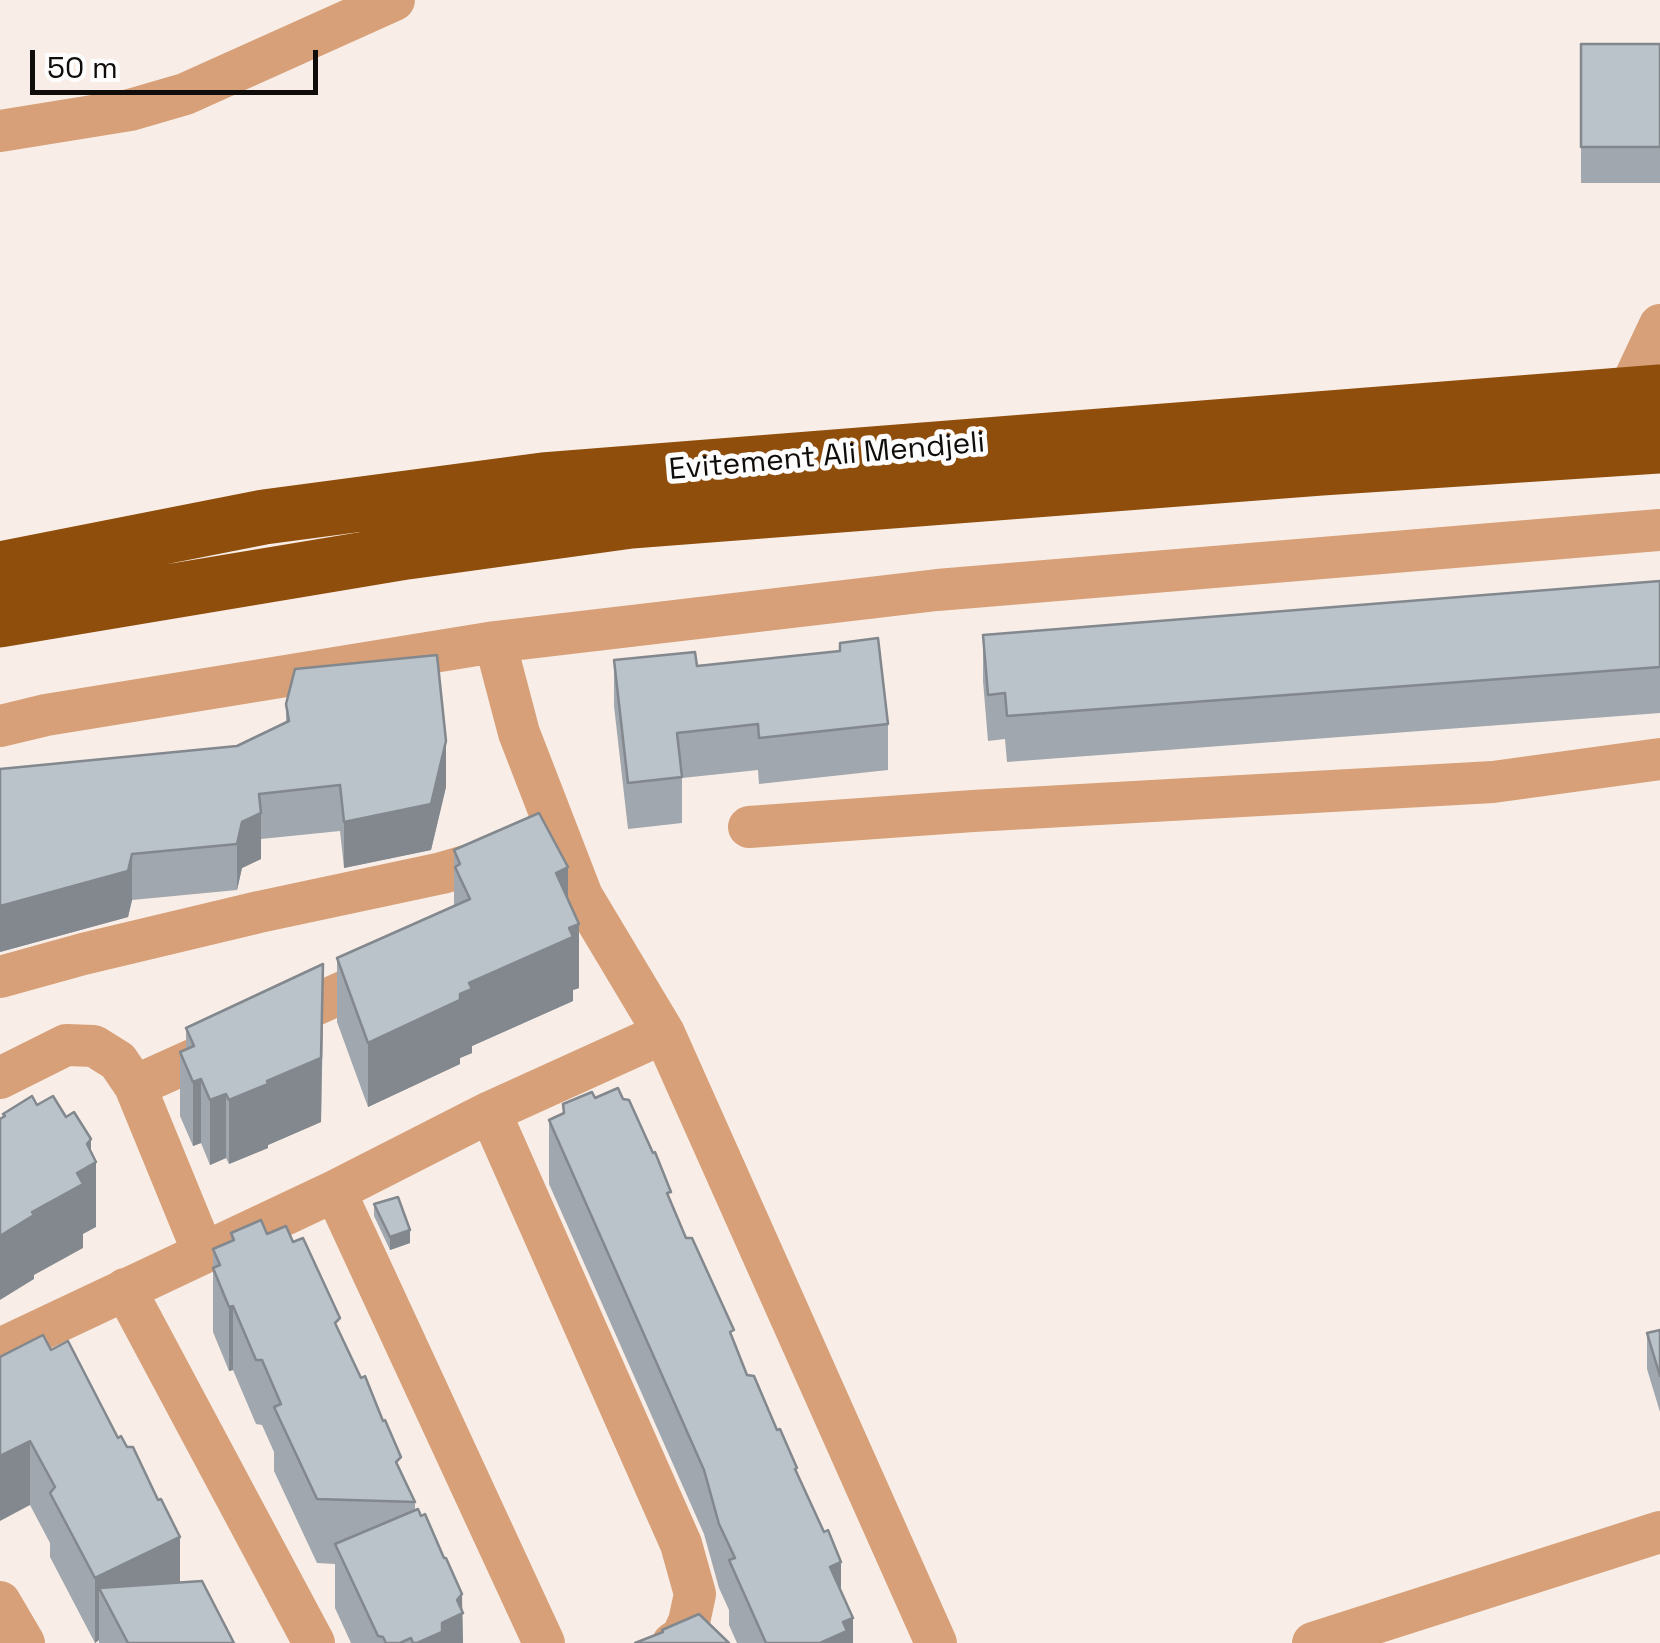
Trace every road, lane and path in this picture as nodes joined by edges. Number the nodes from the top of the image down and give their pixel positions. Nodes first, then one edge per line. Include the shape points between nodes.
1 (394, 0) edge
2 (0, 131) edge
3 (1660, 326) edge
4 (1643, 394) edge
5 (1660, 446) edge
6 (1660, 530) edge
7 (0, 568) edge
8 (0, 620) edge
9 (495, 642) junction
10 (0, 726) edge
11 (1660, 760) edge
12 (750, 827) dead end
13 (561, 838) junction
14 (427, 954) edge
15 (0, 977) edge
16 (664, 1033) junction
17 (0, 1078) edge
18 (135, 1086) junction
19 (490, 1112) junction
20 (335, 1191) junction
21 (203, 1252) junction
22 (125, 1289) junction
23 (0, 1349) edge
24 (1660, 1532) edge
25 (0, 1602) edge
26 (24, 1643) edge
27 (314, 1643) edge
28 (544, 1643) edge
29 (673, 1643) edge
30 (936, 1643) edge
31 (1313, 1643) edge

1 - 2 street via 185,94
3 - 4 street
4 - 7 highway, Evitement Ali Mendjeli via 543,480 264,517
5 - 8 highway, Evitement Ali Mendjeli via 632,522
6 - 9 street via 936,590
9 - 10 street
9 - 13 street via 519,733
11 - 12 street via 1492,782
13 - 15 street via 442,873
13 - 16 street via 582,896
14 - 18 street
16 - 19 street
16 - 30 street
17 - 18 street via 66,1046 94,1046 118,1062
18 - 21 street
19 - 20 street
19 - 29 street via 681,1544 695,1594 689,1622
20 - 21 street
20 - 28 street
21 - 22 street
22 - 23 street
22 - 27 street
24 - 31 street
25 - 26 street

